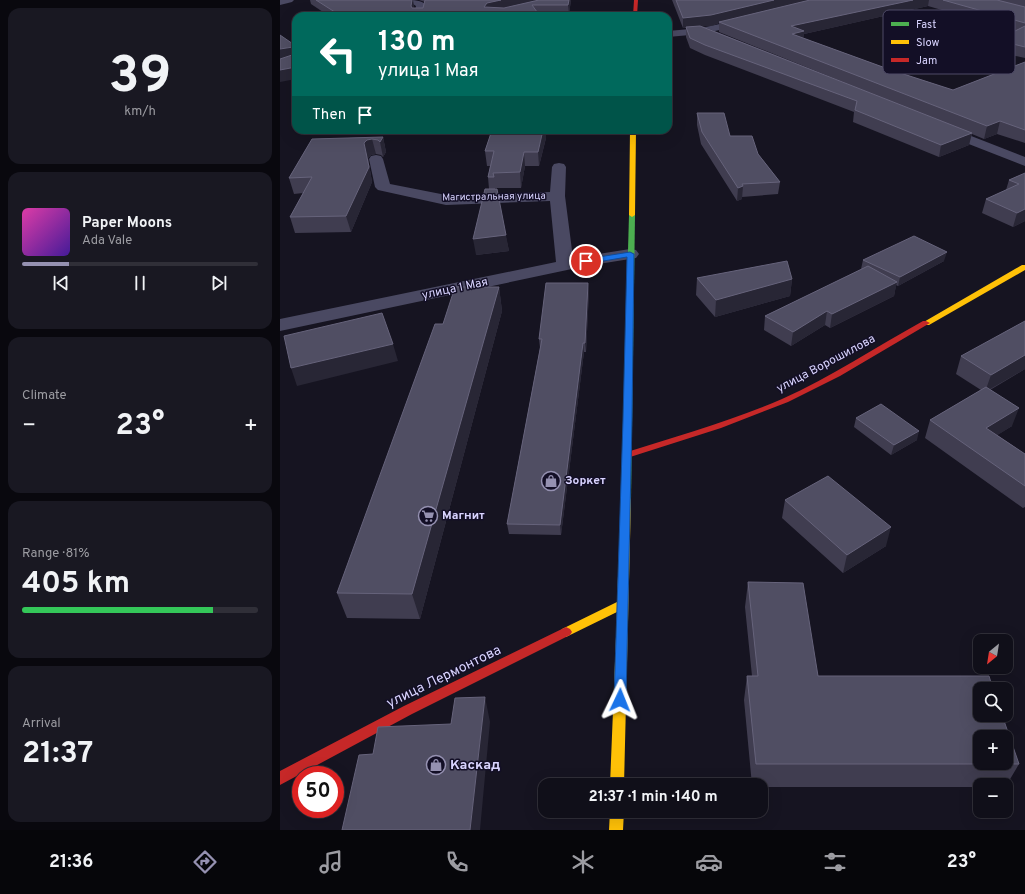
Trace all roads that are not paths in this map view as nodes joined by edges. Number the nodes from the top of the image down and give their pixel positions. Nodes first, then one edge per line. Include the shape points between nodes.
1 (289, 0) edge
2 (412, 0) edge
3 (636, 0) edge
4 (280, 2) edge
5 (420, 12) edge
6 (635, 12) edge
7 (758, 19) edge
8 (701, 31) junction
9 (672, 34) edge
10 (723, 40) edge
11 (929, 124) edge
12 (633, 134) edge
13 (376, 159) dead end
14 (1025, 162) edge
15 (559, 167) dead end
16 (557, 196) junction
17 (630, 254) junction
18 (565, 266) junction
19 (1025, 267) edge
20 (280, 325) edge
21 (627, 455) junction
22 (623, 604) junction
23 (280, 778) edge
24 (617, 778) edge
25 (617, 818) edge
26 (616, 830) edge

1 - 4 street
2 - 5 street via 421,5
3 - 6 main road
7 - 8 street
8 - 9 street
8 - 10 street
11 - 14 street
12 - 17 main road
13 - 16 street, Магистральная улица via 383,186 446,200
15 - 16 street, Магистральная улица
16 - 18 street
17 - 18 street, улица 1 Мая
17 - 21 main road
18 - 20 street, улица 1 Мая
19 - 21 main road, улица Ворошилова via 807,390 724,424
21 - 22 main road
22 - 23 main road, улица Лермонтова via 408,710
22 - 24 main road
25 - 26 main road

